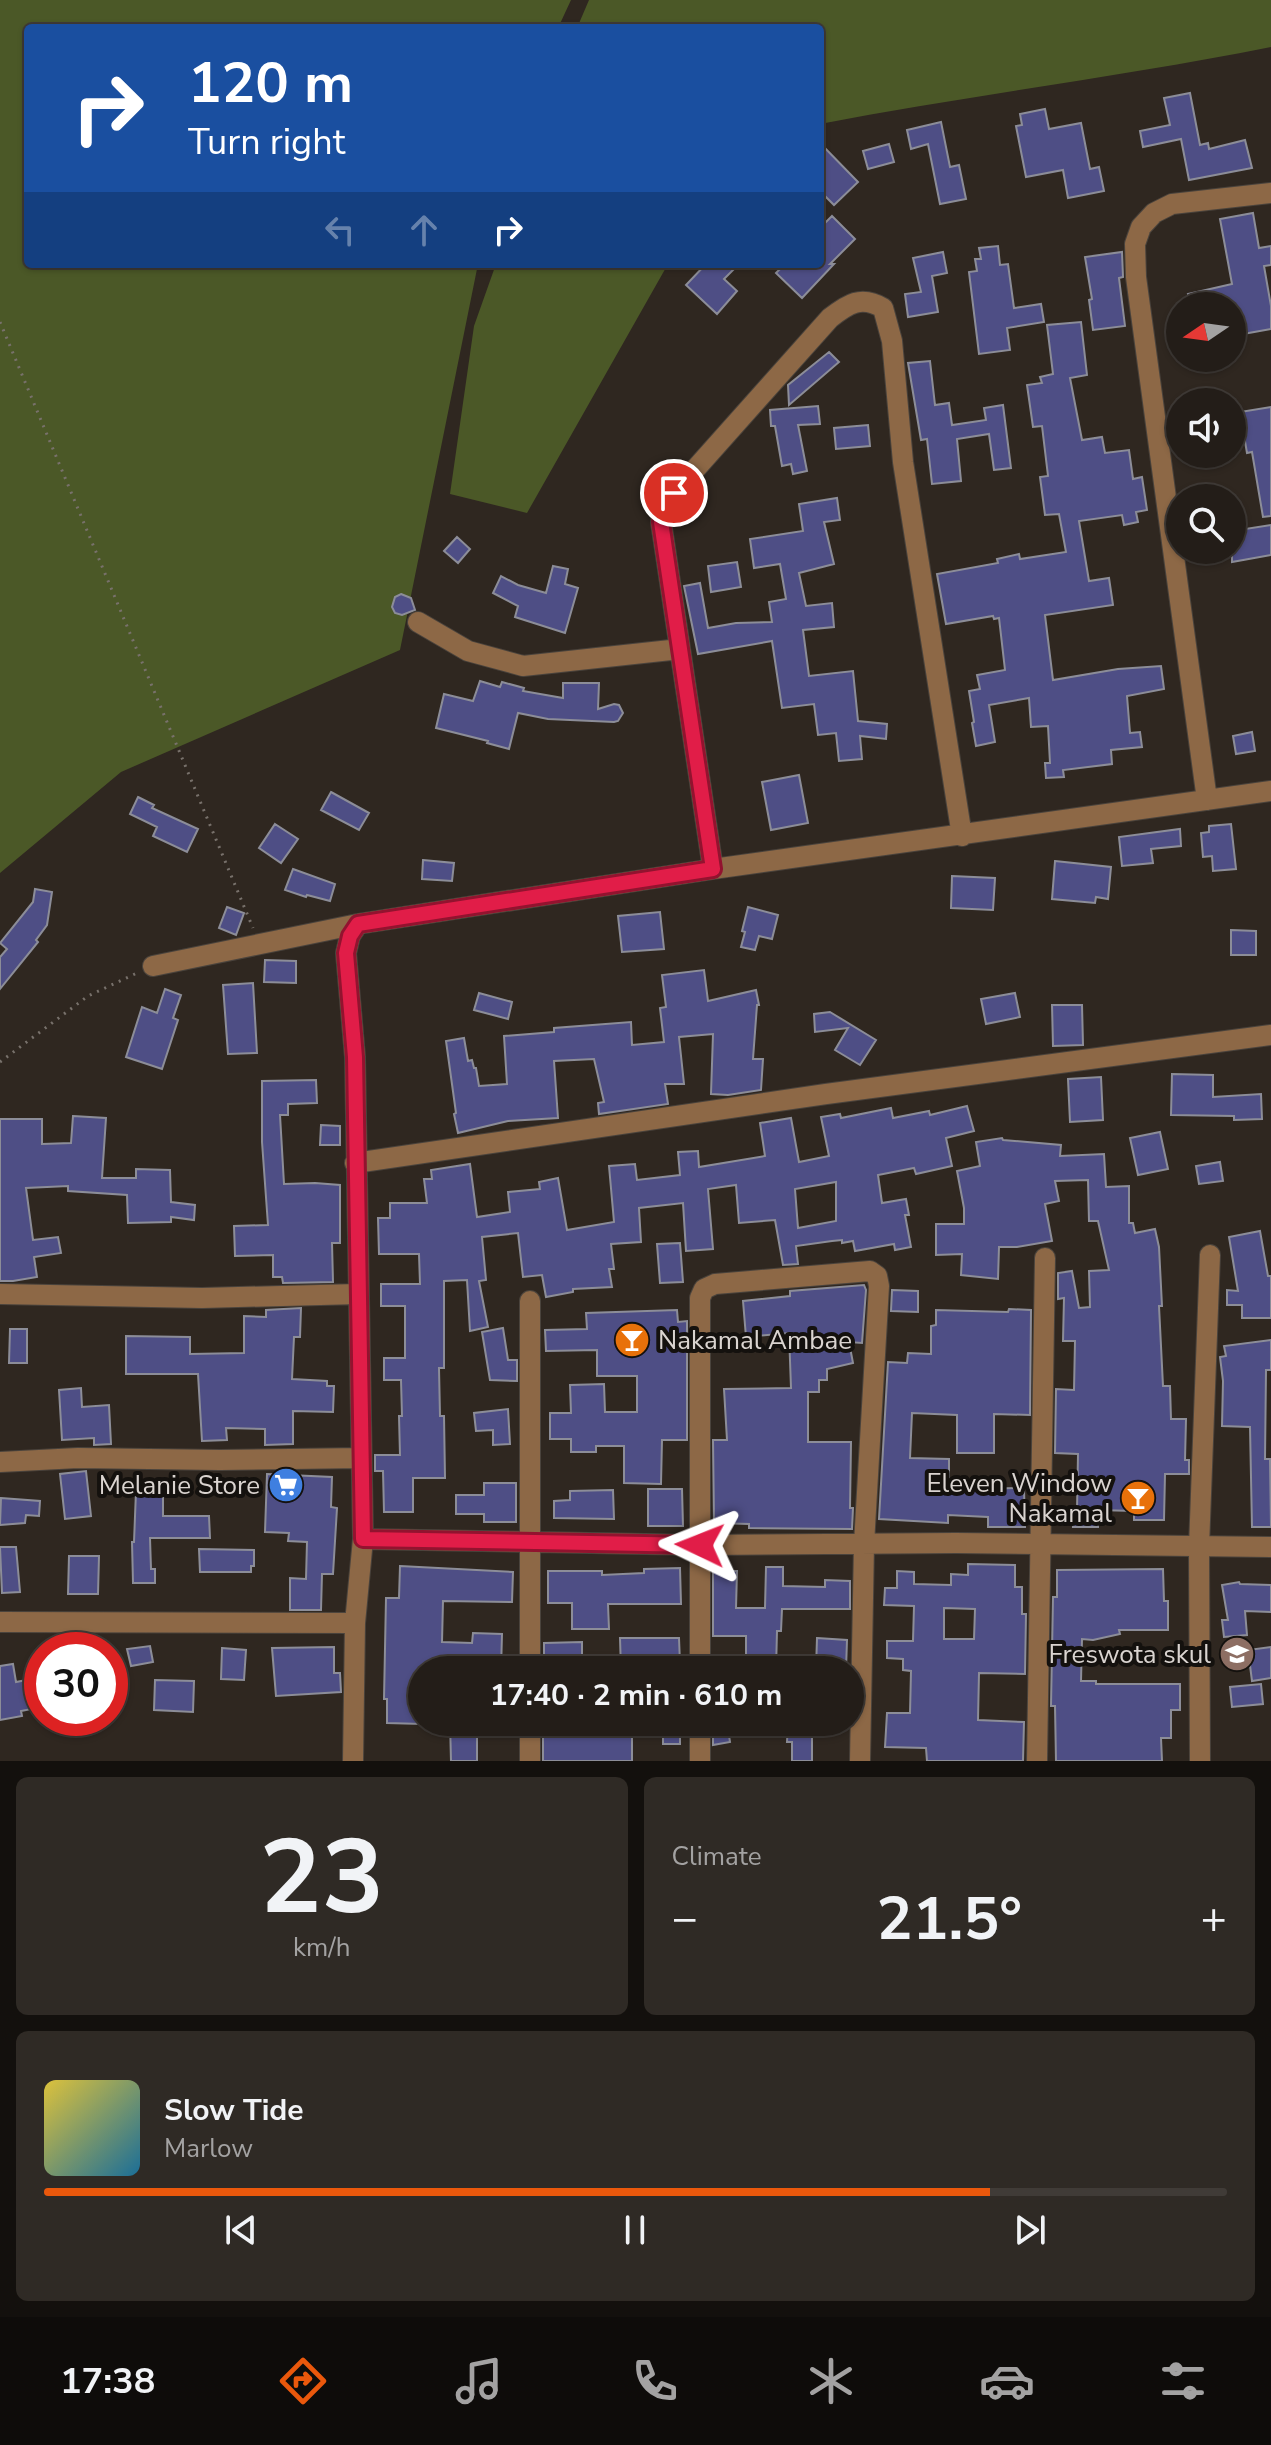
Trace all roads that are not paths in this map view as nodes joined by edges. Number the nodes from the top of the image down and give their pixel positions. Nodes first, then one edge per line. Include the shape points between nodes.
1 (1271, 193) edge
2 (418, 622) dead end
3 (680, 649) junction
4 (1271, 791) edge
5 (1207, 800) junction
6 (962, 836) junction
7 (713, 869) junction
8 (358, 924) junction
9 (153, 966) road end
10 (1271, 1035) edge
11 (355, 1163) junction
12 (1210, 1255) dead end
13 (1045, 1258) dead end
14 (0, 1294) edge
15 (358, 1294) junction
16 (530, 1301) dead end
17 (361, 1458) junction
18 (0, 1462) edge
19 (363, 1539) junction
20 (530, 1541) junction
21 (864, 1544) junction
22 (700, 1545) junction
23 (1039, 1545) junction
24 (1199, 1547) junction
25 (1271, 1547) edge
26 (0, 1622) edge
27 (355, 1623) junction
28 (530, 1656) edge
29 (700, 1656) edge
30 (530, 1736) edge
31 (700, 1736) edge
32 (353, 1761) edge
33 (530, 1761) edge
34 (700, 1761) edge
35 (860, 1761) edge
36 (1037, 1761) edge
37 (1200, 1761) edge

1 - 5 street via 1172,204 1141,227 1135,244
2 - 3 street via 468,651 523,666
3 - 6 street via 661,522 674,493 830,318 862,300 883,308 892,341 903,462
3 - 7 street
4 - 5 street
5 - 6 street
6 - 7 street
7 - 8 street
8 - 9 street
8 - 11 street via 346,953 355,1057
10 - 11 street
11 - 15 street
12 - 24 street
13 - 23 street
14 - 15 street
15 - 17 street
16 - 20 street
17 - 18 street
17 - 19 street
19 - 20 street
19 - 27 street
20 - 22 street
20 - 28 street
21 - 22 street
21 - 22 street via 879,1286 870,1271 704,1289
21 - 23 street
21 - 35 street
22 - 29 street
23 - 24 street
23 - 36 street
24 - 25 street
24 - 37 street
26 - 27 street
27 - 32 street
30 - 33 street
31 - 34 street

